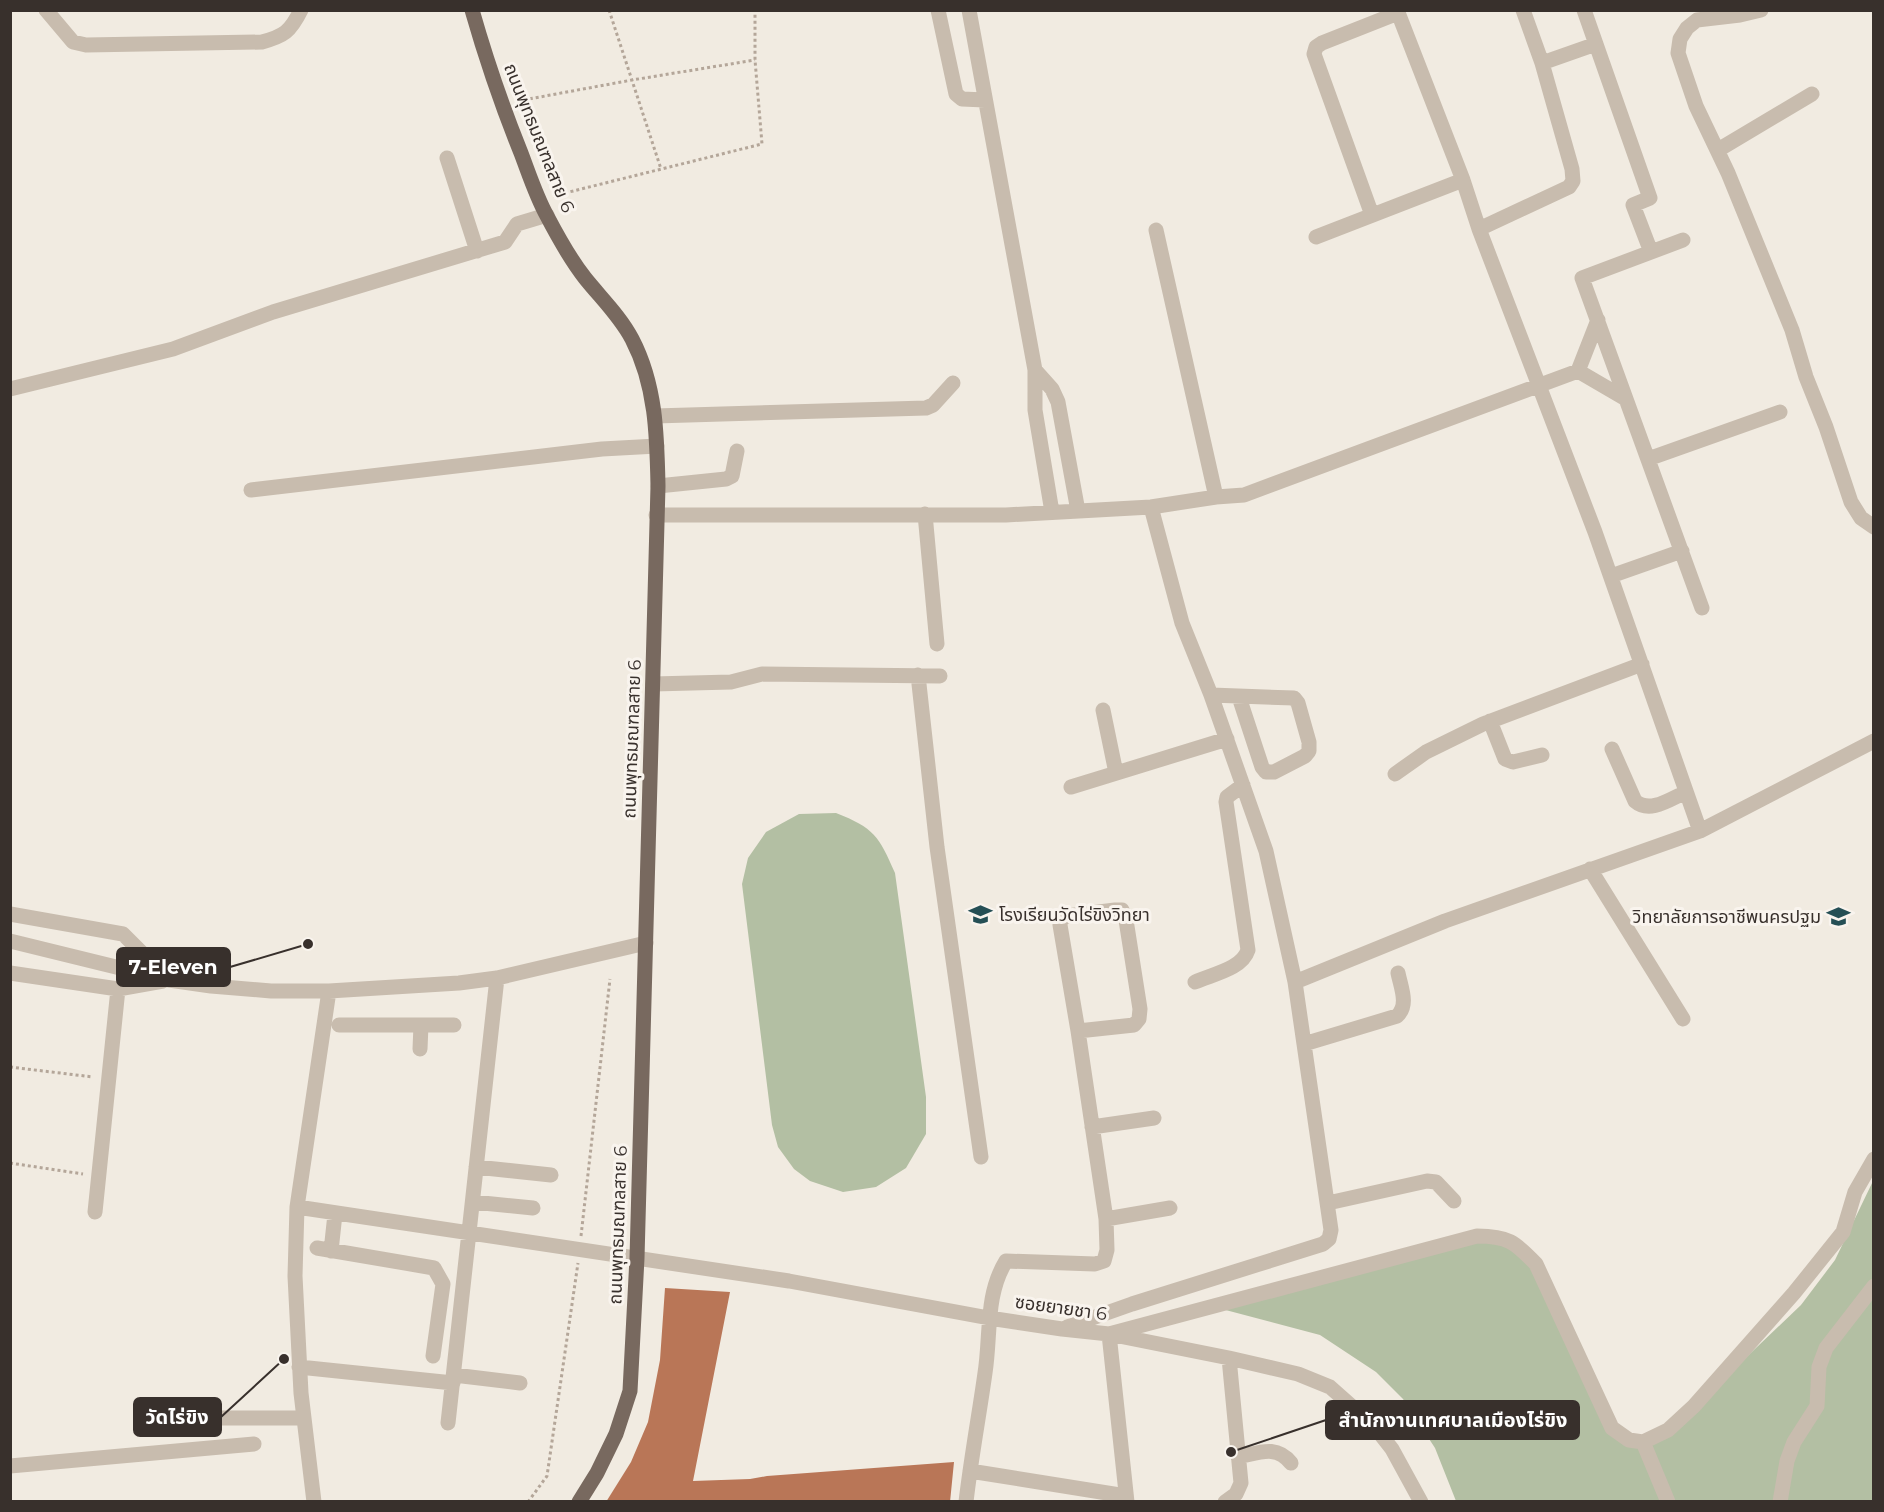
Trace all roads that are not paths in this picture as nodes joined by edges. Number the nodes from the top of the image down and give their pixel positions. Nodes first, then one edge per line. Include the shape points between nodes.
1 (46, 10) edge
2 (301, 10) edge
3 (472, 10) edge
4 (938, 10) edge
5 (969, 10) edge
6 (1523, 10) edge
7 (1584, 10) edge
8 (1761, 10) edge
9 (1398, 12) edge
10 (1596, 44) junction
11 (1542, 63) junction
12 (1812, 94) dead end
13 (985, 100) junction
14 (1718, 150) junction
15 (447, 158) dead end
16 (1463, 180) junction
17 (1372, 215) junction
18 (547, 216) junction
19 (1479, 229) junction
20 (1156, 230) dead end
21 (1316, 237) dead end
22 (1683, 240) dead end
23 (477, 251) junction
24 (1651, 252) junction
25 (1598, 320) junction
26 (1035, 370) junction
27 (1578, 370) junction
28 (953, 383) dead end
29 (1539, 384) junction
30 (10, 388) edge
31 (1626, 399) junction
32 (1780, 412) dead end
33 (655, 416) junction
34 (657, 446) junction
35 (737, 451) dead end
36 (1648, 459) junction
37 (658, 486) junction
38 (251, 490) dead end
39 (1216, 497) junction
40 (1151, 507) junction
41 (1078, 511) junction
42 (1052, 512) junction
43 (656, 514) junction
44 (925, 514) junction
45 (1874, 527) edge
46 (1682, 550) junction
47 (1611, 576) junction
48 (1702, 608) dead end
49 (937, 644) dead end
50 (1642, 663) junction
51 (918, 675) junction
52 (940, 676) dead end
53 (653, 684) junction
54 (1211, 695) junction
55 (1239, 697) junction
56 (1103, 710) dead end
57 (1490, 721) junction
58 (1227, 739) junction
59 (1874, 741) edge
60 (1612, 749) dead end
61 (1542, 755) dead end
62 (1116, 773) junction
63 (1395, 774) dead end
64 (1243, 784) junction
65 (1071, 787) dead end
66 (1686, 792) junction
67 (1700, 831) junction
68 (1590, 869) junction
69 (10, 914) edge
70 (10, 941) edge
71 (646, 944) junction
72 (10, 973) edge
73 (1398, 973) dead end
74 (497, 978) junction
75 (169, 980) junction
76 (1195, 982) dead end
77 (1295, 982) junction
78 (118, 989) junction
79 (329, 991) junction
80 (1683, 1019) dead end
81 (339, 1025) dead end
82 (421, 1025) junction
83 (454, 1025) dead end
84 (1078, 1031) junction
85 (1304, 1044) junction
86 (420, 1049) dead end
87 (1154, 1118) dead end
88 (1092, 1127) junction
89 (981, 1157) dead end
90 (1874, 1159) edge
91 (476, 1167) junction
92 (550, 1175) dead end
93 (1454, 1201) dead end
94 (473, 1202) junction
95 (1328, 1203) junction
96 (297, 1207) junction
97 (533, 1208) dead end
98 (1170, 1208) dead end
99 (96, 1212) dead end
100 (336, 1214) junction
101 (1106, 1219) junction
102 (470, 1232) junction
103 (638, 1258) junction
104 (1874, 1286) edge
105 (989, 1318) junction
106 (1062, 1329) junction
107 (1109, 1334) junction
108 (434, 1356) dead end
109 (1229, 1358) junction
110 (299, 1367) junction
111 (454, 1379) junction
112 (520, 1383) dead end
113 (193, 1418) dead end
114 (303, 1418) junction
115 (448, 1423) dead end
116 (1642, 1442) junction
117 (254, 1444) dead end
118 (1238, 1457) junction
119 (1291, 1462) dead end
120 (10, 1466) edge
121 (969, 1471) junction
122 (1127, 1499) edge
123 (1415, 1500) edge
124 (314, 1502) edge
125 (579, 1502) edge
126 (966, 1502) edge
127 (1225, 1502) edge
128 (1668, 1502) edge
129 (1780, 1502) edge

1 - 2 street via 65,35 86,45 261,42 281,37 293,26
3 - 18 main road, ถนนพุทธมณฑลสาย 6 via 502,104
4 - 13 street via 956,94 962,99
5 - 13 street
6 - 11 street
7 - 10 street
8 - 14 street via 1697,20 1680,39 1678,53 1684,75
9 - 16 street
9 - 17 street via 1316,47 1314,54
10 - 11 street
10 - 24 street via 1650,198 1633,204
11 - 19 street via 1573,181 1569,187
12 - 14 street
13 - 26 street
14 - 45 street via 1791,330 1851,502 1861,519
15 - 23 street
16 - 17 street
16 - 19 street
17 - 21 street
18 - 23 street via 517,224 505,242
18 - 33 main road, ถนนพุทธมณฑลสาย 6 via 584,277 632,338 651,387
19 - 29 street
20 - 39 street
22 - 24 street
23 - 30 street via 273,312 173,349
24 - 25 street via 1582,278
25 - 27 street
25 - 31 street
26 - 41 street via 1058,402
26 - 42 street via 1035,410
27 - 29 street
27 - 31 street
28 - 33 street via 926,408
29 - 39 street via 1274,485 1244,495
29 - 47 street
31 - 36 street
32 - 36 street
33 - 34 main road, ถนนพุทธมณฑลสาย 6
34 - 37 main road, ถนนพุทธมณฑลสาย 6
34 - 38 street
35 - 37 street via 732,476 726,479
36 - 46 street
37 - 43 main road, ถนนพุทธมณฑลสาย 6
39 - 40 street
40 - 41 street
40 - 54 street via 1182,623
41 - 42 street
42 - 44 street
43 - 44 street
43 - 53 main road, ถนนพุทธมณฑลสาย 6
44 - 49 street
46 - 47 street
46 - 48 street
47 - 50 street
50 - 57 street
50 - 66 street
51 - 52 street
51 - 53 street via 762,674 731,682
51 - 89 street
53 - 71 main road, ถนนพุทธมณฑลสาย 6
54 - 55 street
54 - 58 street
55 - 55 street via 1266,772 1274,772 1305,756 1309,742 1294,698
56 - 62 street
57 - 61 street via 1505,759 1513,762
57 - 63 street via 1425,752
58 - 62 street
58 - 64 street
59 - 67 street
60 - 66 street via 1635,801 1642,807
62 - 65 street
64 - 76 street via 1226,802 1248,950 1237,964
64 - 77 street via 1266,851
66 - 67 street
67 - 68 street
68 - 77 street via 1445,921
68 - 80 street
69 - 75 street via 123,934
70 - 75 street
71 - 74 street
71 - 103 main road, ถนนพุทธมณฑลสาย 6
72 - 78 street
73 - 85 street via 1404,1005 1396,1016
74 - 79 street
74 - 91 street
75 - 78 street
75 - 79 street via 242,990
77 - 85 street
78 - 99 street
79 - 96 street
81 - 82 street
82 - 83 street
82 - 86 street
84 - 84 street via 1134,1025 1139,1019 1122,910 1061,919
84 - 88 street
85 - 95 street
87 - 88 street
88 - 101 street
90 - 116 street via 1855,1192 1843,1232 1794,1293 1694,1406 1668,1430
91 - 92 street
91 - 94 street
93 - 95 street via 1436,1182 1427,1181
94 - 97 street
94 - 102 street
95 - 106 street via 1331,1230 1323,1244
96 - 100 street, ซอยยายชา 6
96 - 110 street
98 - 101 street
100 - 102 street, ซอยยายชา 6
100 - 108 street via 324,1250 434,1268 443,1284
101 - 105 street via 1104,1261 1006,1261 997,1276
102 - 103 street, ซอยยายชา 6
102 - 111 street
103 - 105 street, ซอยยายชา 6
103 - 125 main road, ถนนพุทธมณฑลสาย 6 via 630,1392 616,1434
104 - 129 street via 1826,1348 1819,1367 1816,1406 1794,1442
105 - 106 street, ซอยยายชา 6
105 - 121 street via 986,1371
106 - 107 street, ซอยยายชา 6
107 - 109 street, ซอยยายชา 6
107 - 116 street via 1477,1236 1497,1236 1518,1246 1536,1264 1612,1428 1629,1440
107 - 122 street
109 - 118 street
109 - 123 street, ซอยยายชา 6 via 1298,1374 1330,1388 1354,1406 1392,1449
110 - 111 street
110 - 114 street
111 - 112 street
111 - 115 street
113 - 114 street
114 - 124 street
116 - 128 street
117 - 120 street
118 - 119 street via 1275,1450
118 - 127 street via 1240,1483 1236,1494
121 - 122 street
121 - 126 street

